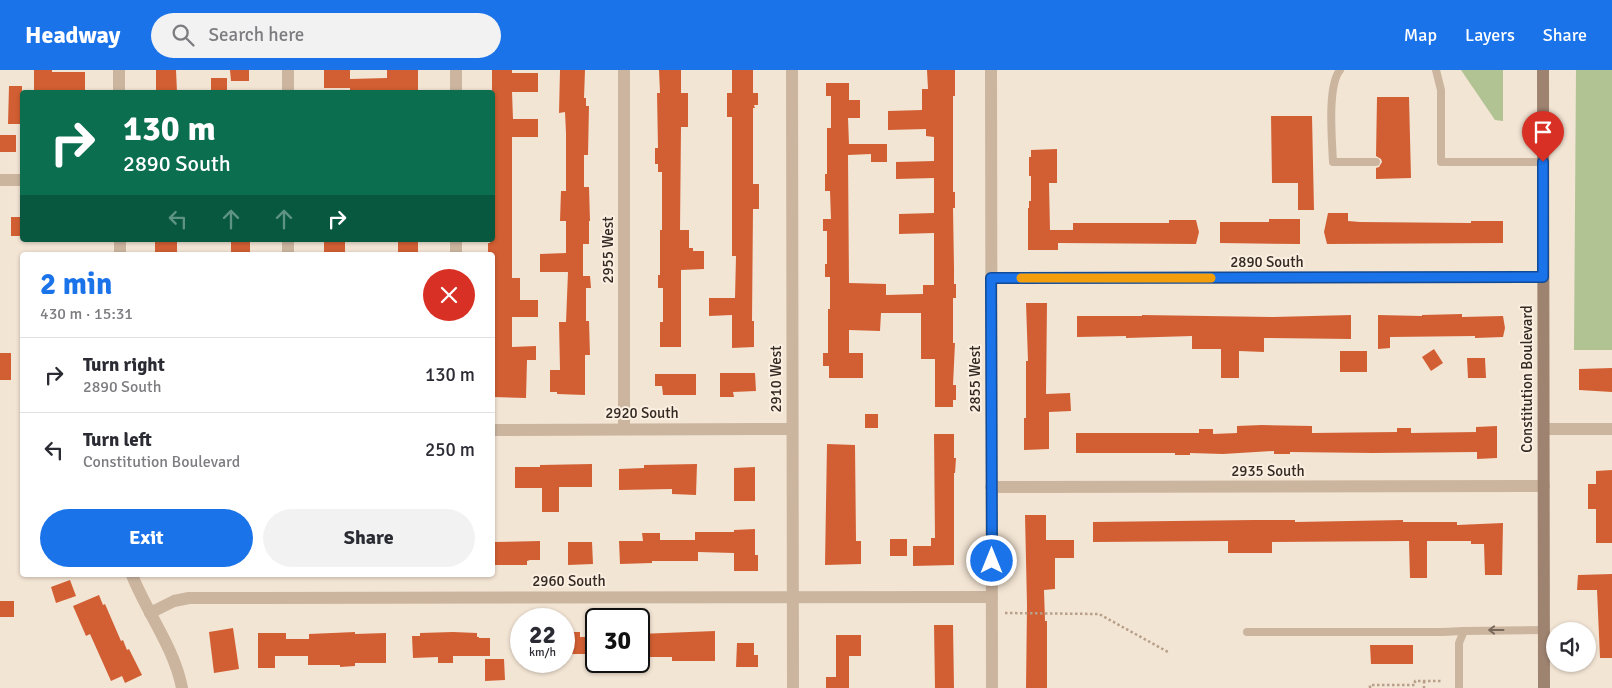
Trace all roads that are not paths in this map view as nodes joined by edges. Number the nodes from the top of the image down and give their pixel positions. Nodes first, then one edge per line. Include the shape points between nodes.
1 (120, 70) edge
2 (288, 70) edge
3 (456, 70) edge
4 (624, 70) edge
5 (792, 70) edge
6 (990, 70) edge
7 (1340, 70) edge
8 (1436, 70) edge
9 (1543, 70) edge
10 (120, 90) edge
11 (288, 90) edge
12 (456, 90) edge
13 (1376, 162) dead end
14 (1543, 162) junction
15 (0, 180) edge
16 (20, 180) edge
17 (1543, 277) junction
18 (991, 278) junction
19 (624, 429) junction
20 (792, 429) junction
21 (1544, 429) junction
22 (1612, 429) edge
23 (495, 430) edge
24 (1544, 486) junction
25 (992, 487) junction
26 (133, 577) edge
27 (793, 597) junction
28 (992, 597) junction
29 (150, 613) junction
30 (1544, 630) junction
31 (1464, 631) junction
32 (1247, 632) dead end
33 (182, 688) edge
34 (793, 688) edge
35 (992, 688) edge
36 (1459, 688) edge
37 (1544, 688) edge

1 - 10 street
2 - 11 street
3 - 12 street
4 - 19 street, 2955 West
5 - 20 street, 2910 West
6 - 18 street, 2855 West
7 - 13 lane via 1332,86 1332,162
8 - 14 lane via 1441,90 1441,162
9 - 14 street, Constitution Boulevard
14 - 17 street, Constitution Boulevard
15 - 16 street
17 - 18 street, 2890 South
17 - 21 street, Constitution Boulevard
18 - 25 street, 2855 West
19 - 20 street, 2920 South
19 - 23 street, 2920 South
20 - 27 street, 2910 West
21 - 22 street
21 - 24 street, Constitution Boulevard
24 - 25 street, 2935 South
24 - 30 street, Constitution Boulevard
25 - 28 street, 2855 West
26 - 29 street
27 - 28 street, 2960 South
27 - 29 street, 2960 South via 189,598 174,601
27 - 34 street, 2910 West
28 - 35 street, 2855 West
29 - 33 street via 175,663
30 -> 31 lane
30 - 37 street, Constitution Boulevard
31 - 32 lane
31 - 36 lane via 1459,643

